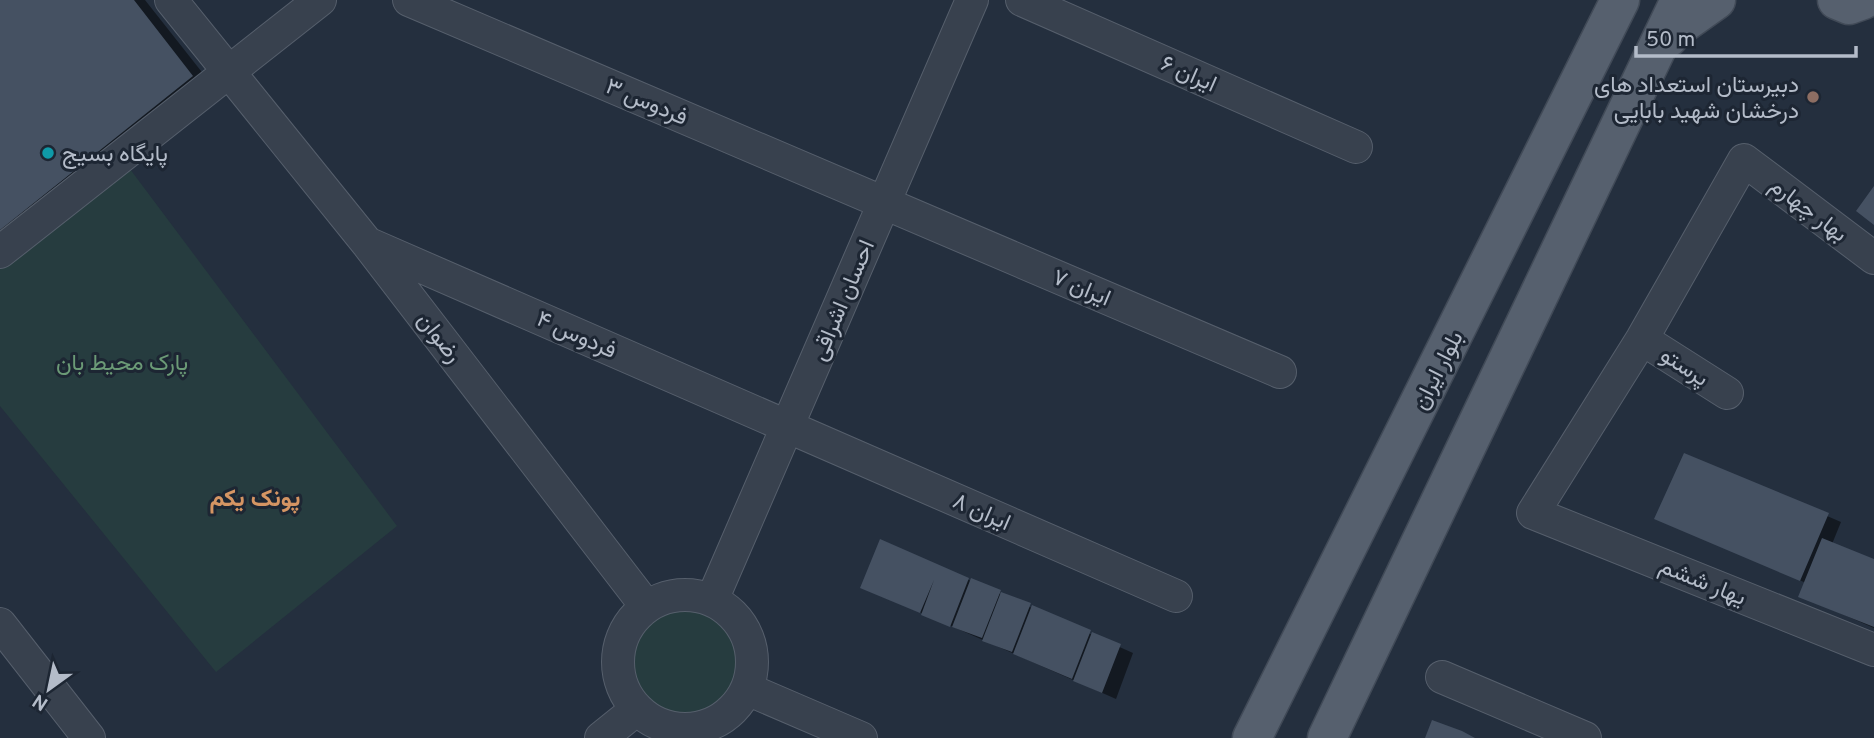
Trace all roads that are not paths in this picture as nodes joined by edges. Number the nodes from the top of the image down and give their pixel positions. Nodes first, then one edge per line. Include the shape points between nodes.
1 (171, 0) edge
2 (320, 0) edge
3 (409, 0) edge
4 (972, 0) edge
5 (1022, 0) edge
6 (1680, 0) edge
7 (1716, 0) edge
8 (1837, 0) edge
9 (1863, 0) edge
10 (1613, 7) edge
11 (1651, 59) junction
12 (229, 71) junction
13 (1356, 147) dead end
14 (885, 202) junction
15 (367, 243) junction
16 (0, 252) edge
17 (1874, 258) edge
18 (1642, 339) junction
19 (1280, 372) dead end
20 (1727, 393) dead end
21 (788, 426) junction
22 (1176, 596) dead end
23 (712, 600) junction
24 (646, 606) junction
25 (0, 624) edge
26 (1874, 650) edge
27 (1442, 677) dead end
28 (747, 689) junction
29 (637, 709) junction
30 (89, 738) edge
31 (601, 738) edge
32 (861, 738) edge
33 (1252, 738) edge
34 (1327, 738) edge
35 (1585, 738) edge

1 - 12 street, رضوان
2 - 12 street
3 - 14 street, فردوس ۳
4 - 14 street, احسان اشراقی
5 - 13 street, ایران ۶
6 - 11 main road
7 - 11 main road via 1678,27
8 - 9 main road via 1850,5
10 - 33 main road, بلوار ایران
11 - 34 main road
12 - 15 street, رضوان
12 - 16 street
14 - 19 street, ایران ۷
14 - 21 street, احسان اشراقی
15 - 21 street, فردوس ۴
15 - 24 street, رضوان
17 - 18 street, بهار چهارم via 1744,160
18 - 20 street, پرستو
18 - 26 street, یهار ششم via 1532,513
21 - 22 street, ایران ۸
21 - 23 street, احسان اشراقی
23 - 24 street via 690,594 667,596
23 - 28 street via 744,627 753,668
24 - 29 street via 630,623 620,644 618,667 624,690
25 - 30 street
27 - 35 street
28 - 29 street via 736,707 718,721 698,728 676,729
28 - 32 street
29 - 31 street

